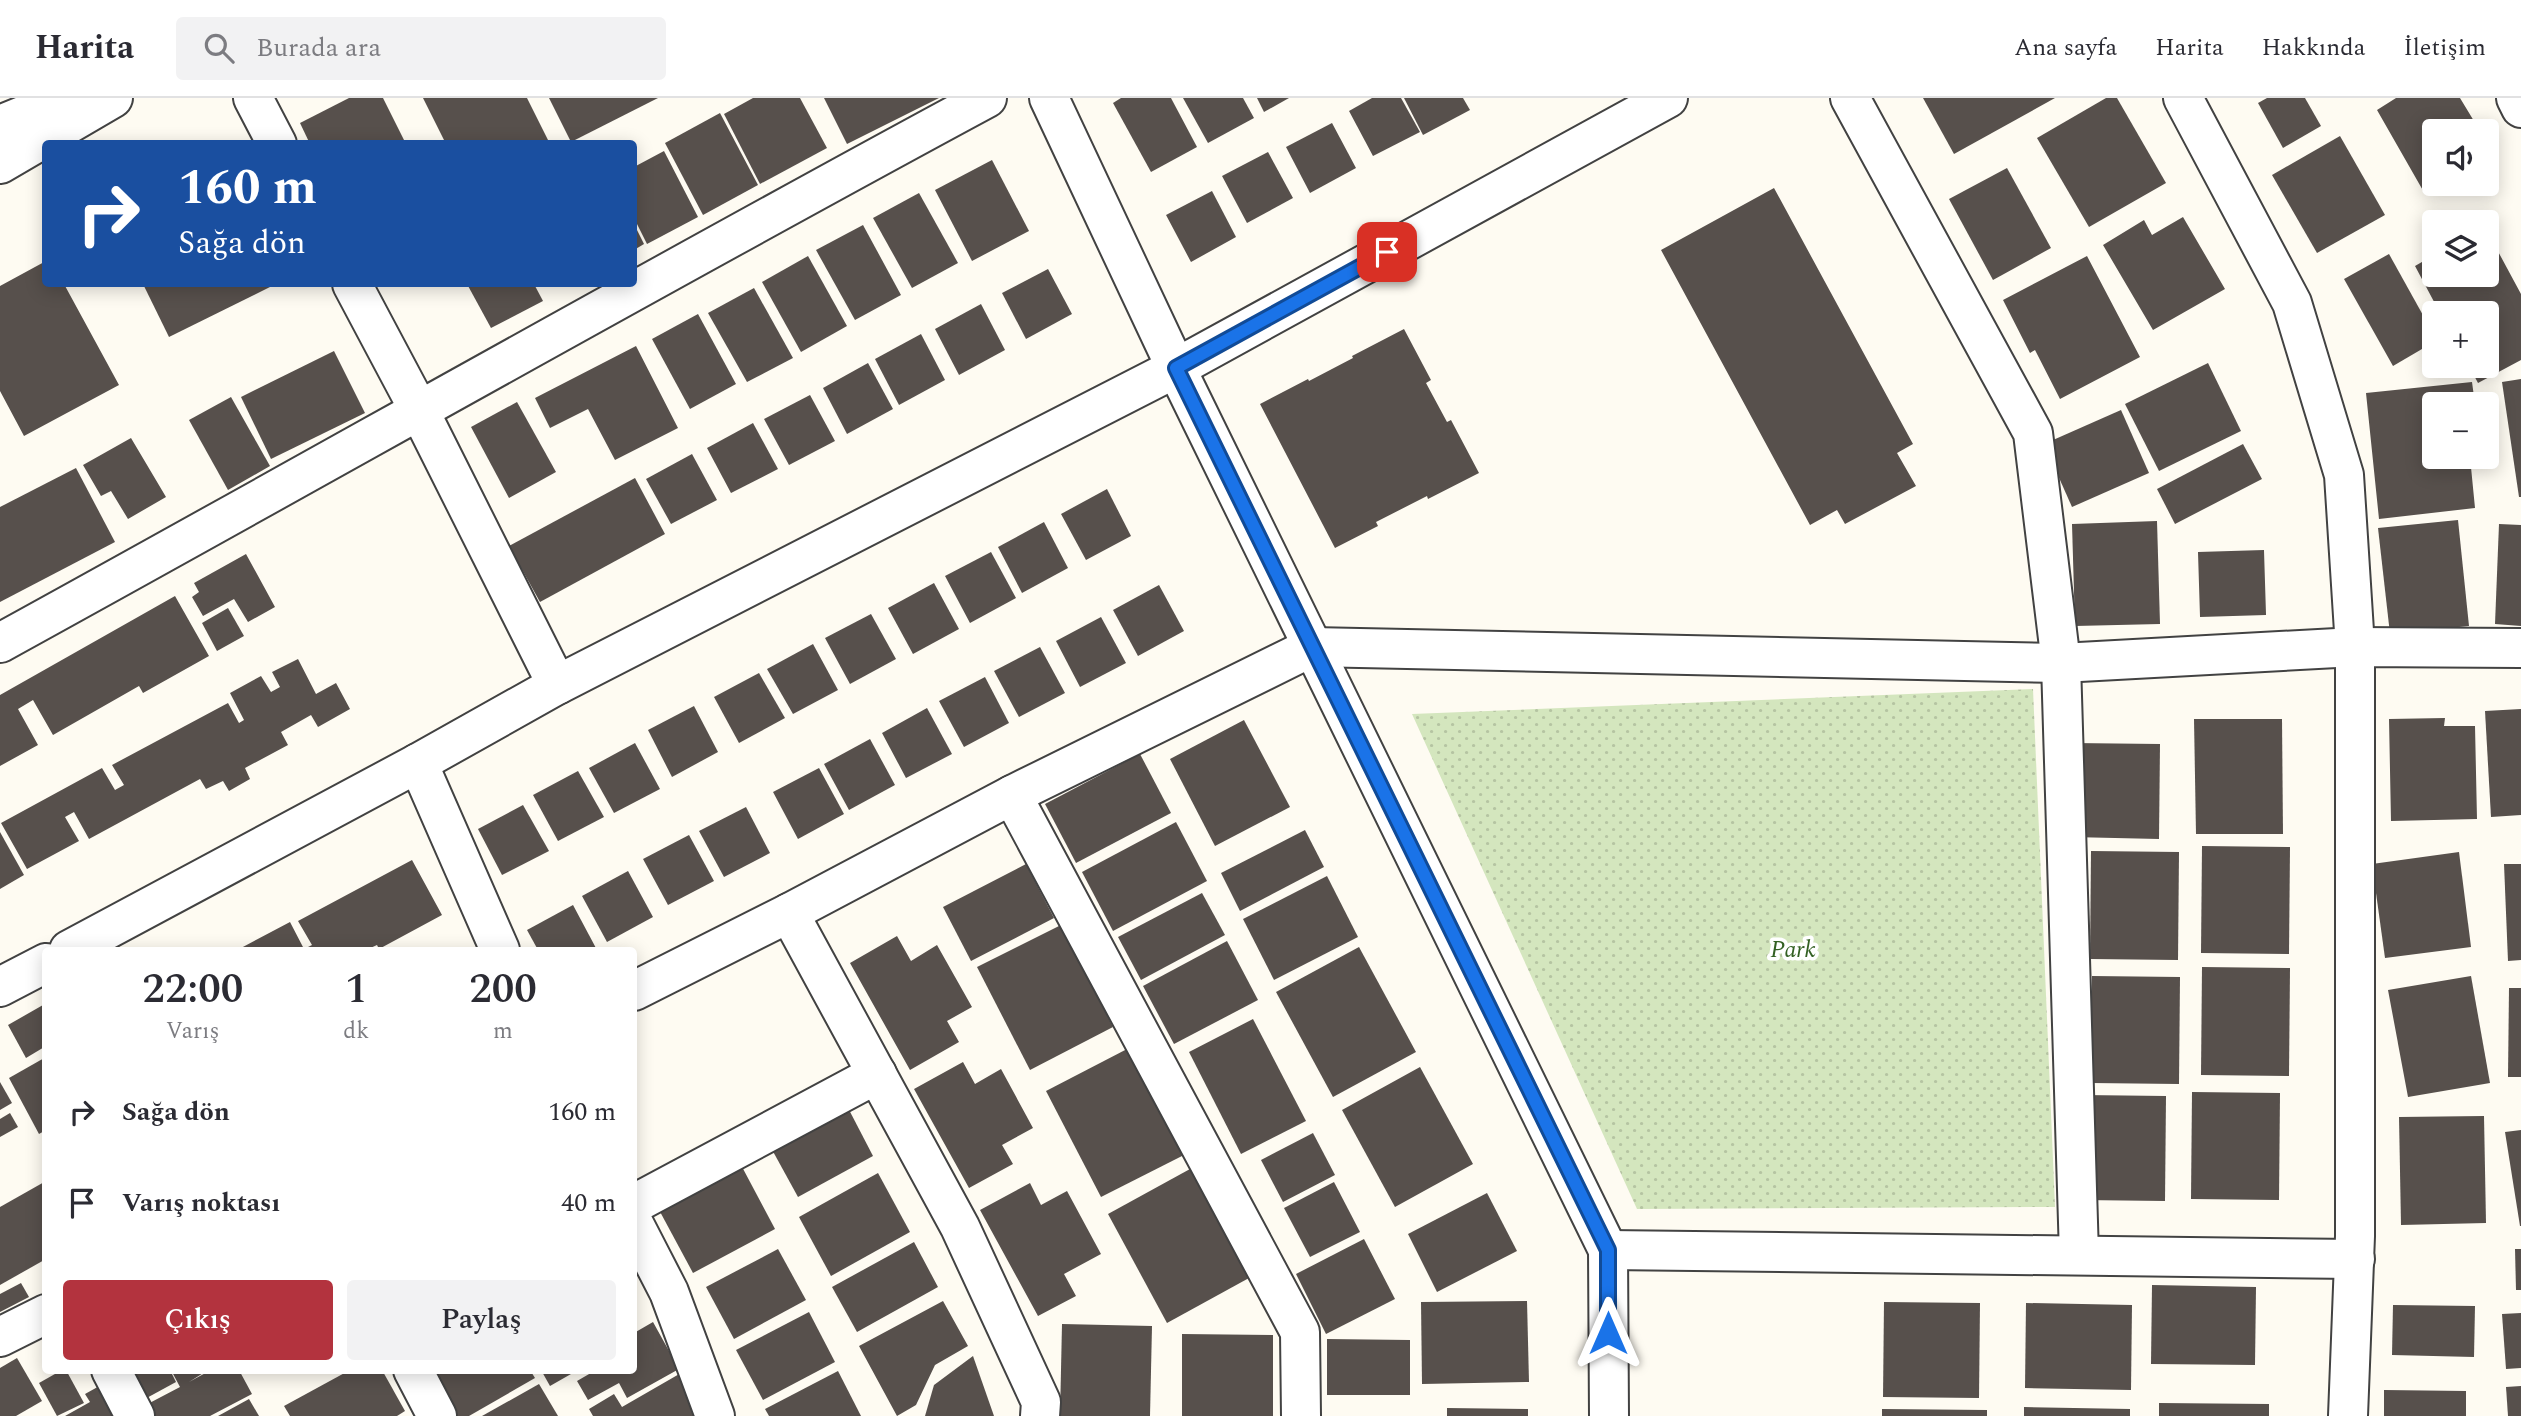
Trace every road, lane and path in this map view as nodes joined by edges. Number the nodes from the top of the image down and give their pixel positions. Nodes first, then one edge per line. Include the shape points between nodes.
1 (66, 98) edge
2 (113, 98) edge
3 (253, 98) edge
4 (987, 98) edge
5 (1049, 98) edge
6 (1668, 98) edge
7 (1850, 98) edge
8 (2183, 98) edge
9 (2516, 98) edge
10 (2521, 108) edge
11 (0, 125) edge
12 (275, 140) edge
13 (0, 164) edge
14 (354, 287) edge
15 (1176, 368) junction
16 (421, 412) junction
17 (0, 643) edge
18 (1312, 647) junction
19 (2355, 647) junction
20 (2521, 648) edge
21 (2061, 663) junction
22 (557, 685) junction
23 (418, 764) junction
24 (1012, 794) junction
25 (789, 913) junction
26 (75, 947) edge
27 (499, 947) edge
28 (42, 964) edge
29 (0, 987) edge
30 (637, 989) edge
31 (877, 1074) junction
32 (637, 1202) edge
33 (637, 1229) edge
34 (1608, 1250) junction
35 (2079, 1255) junction
36 (2355, 1259) junction
37 (42, 1316) edge
38 (0, 1337) edge
39 (113, 1374) edge
40 (415, 1374) edge
41 (135, 1416) edge
42 (437, 1416) edge
43 (715, 1416) edge
44 (1040, 1416) edge
45 (1301, 1416) edge
46 (1609, 1416) edge
47 (2348, 1416) edge

1 - 11 street
2 - 13 street
3 - 12 street
4 - 16 street via 720,241
5 - 15 street
6 - 15 street
7 - 21 street via 2033,433
8 - 19 street via 2292,303 2344,475
9 - 10 street
14 - 16 street
15 - 18 street
15 - 22 street
16 - 17 street
16 - 22 street
18 - 21 street
18 - 24 street
18 - 34 street
19 - 20 street
19 - 21 street
19 - 36 street
21 - 35 street
22 - 23 street
23 - 26 street
23 - 27 street
24 - 25 street
24 - 45 street via 1300,1332
25 - 30 street
25 - 31 street
28 - 29 street
31 - 32 street
31 - 44 street via 960,1227 1041,1402
33 - 43 street via 669,1292
34 - 35 street
34 - 46 street
35 - 36 street
36 - 47 street
37 - 38 street
39 - 41 street
40 - 42 street

